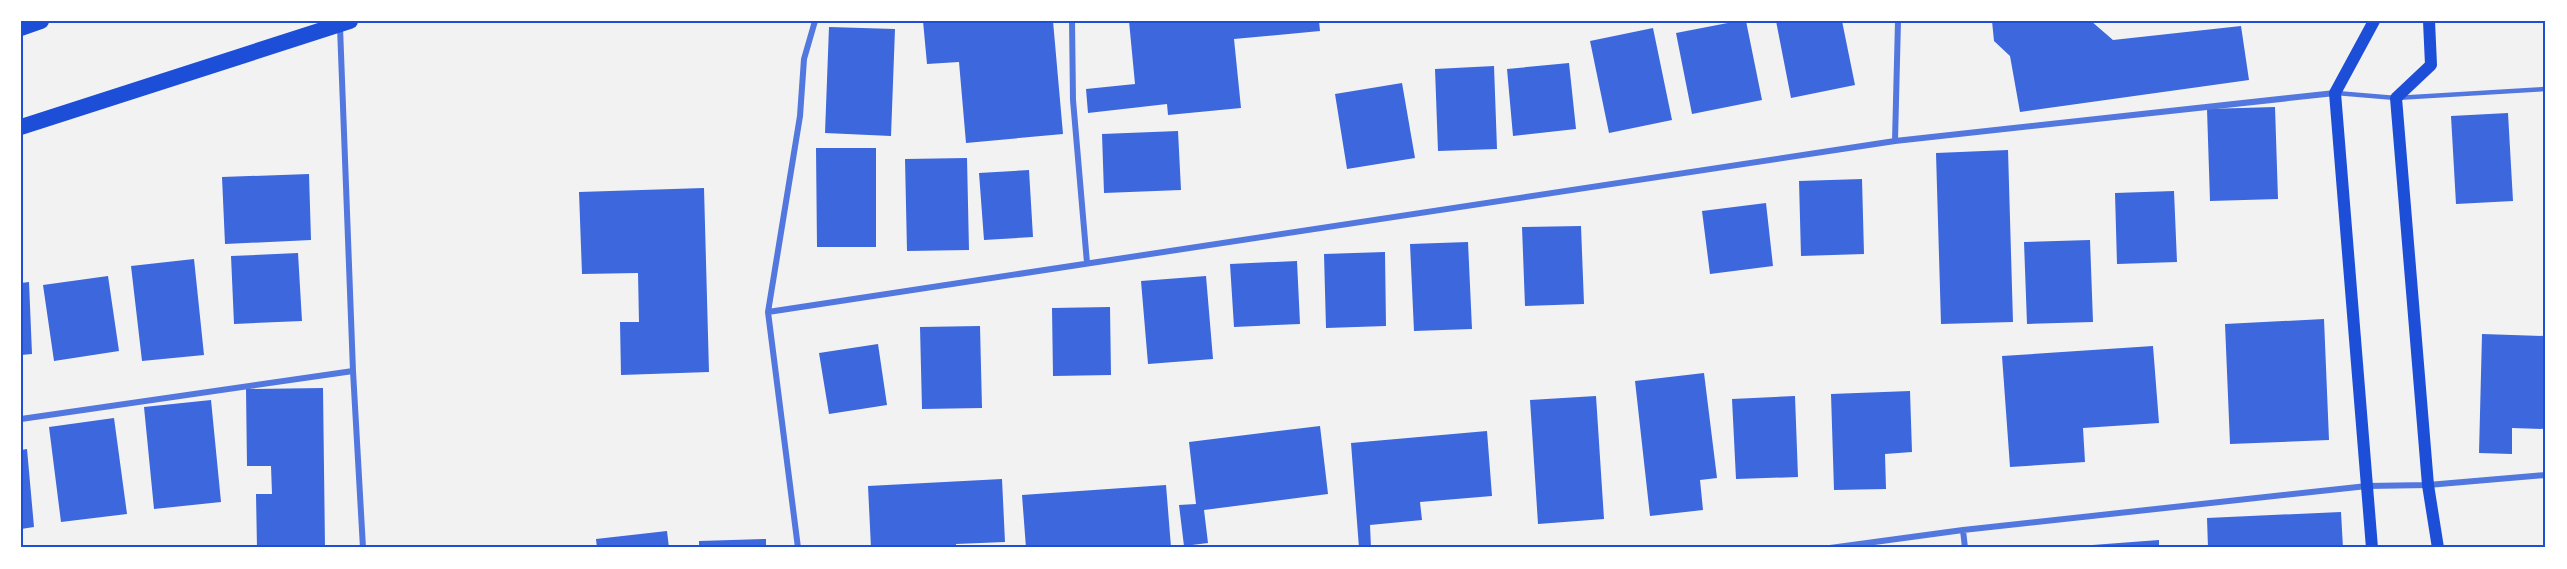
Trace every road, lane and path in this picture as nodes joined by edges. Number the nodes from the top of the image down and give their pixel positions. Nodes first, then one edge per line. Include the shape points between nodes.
1 (41, 21) edge
2 (815, 21) edge
3 (1072, 21) edge
4 (1898, 21) edge
5 (2374, 21) edge
6 (2429, 21) edge
7 (345, 22) edge
8 (21, 28) edge
9 (2546, 89) edge
10 (2335, 93) junction
11 (2396, 98) junction
12 (21, 127) edge
13 (1896, 141) junction
14 (1087, 263) junction
15 (768, 312) junction
16 (353, 371) junction
17 (21, 419) edge
18 (2546, 475) edge
19 (2428, 485) junction
20 (2367, 486) junction
21 (1963, 530) junction
22 (363, 548) edge
23 (798, 548) edge
24 (1830, 548) edge
25 (1965, 548) edge
26 (2372, 548) edge
27 (2438, 548) edge

1 - 8 highway
2 - 15 street via 804,59 800,116
3 - 14 street via 1073,100
4 - 13 street
5 - 10 main road
6 - 11 main road via 2431,65
7 - 12 highway
7 - 16 street
9 - 11 lane
10 - 11 lane
10 - 13 street
10 - 20 main road
11 - 19 main road
13 - 14 street
14 - 15 street
15 - 23 street
16 - 17 street
16 - 22 street
18 - 19 street
19 - 20 street
19 - 27 main road
20 - 21 street
20 - 26 main road
21 - 24 street
21 - 25 street

